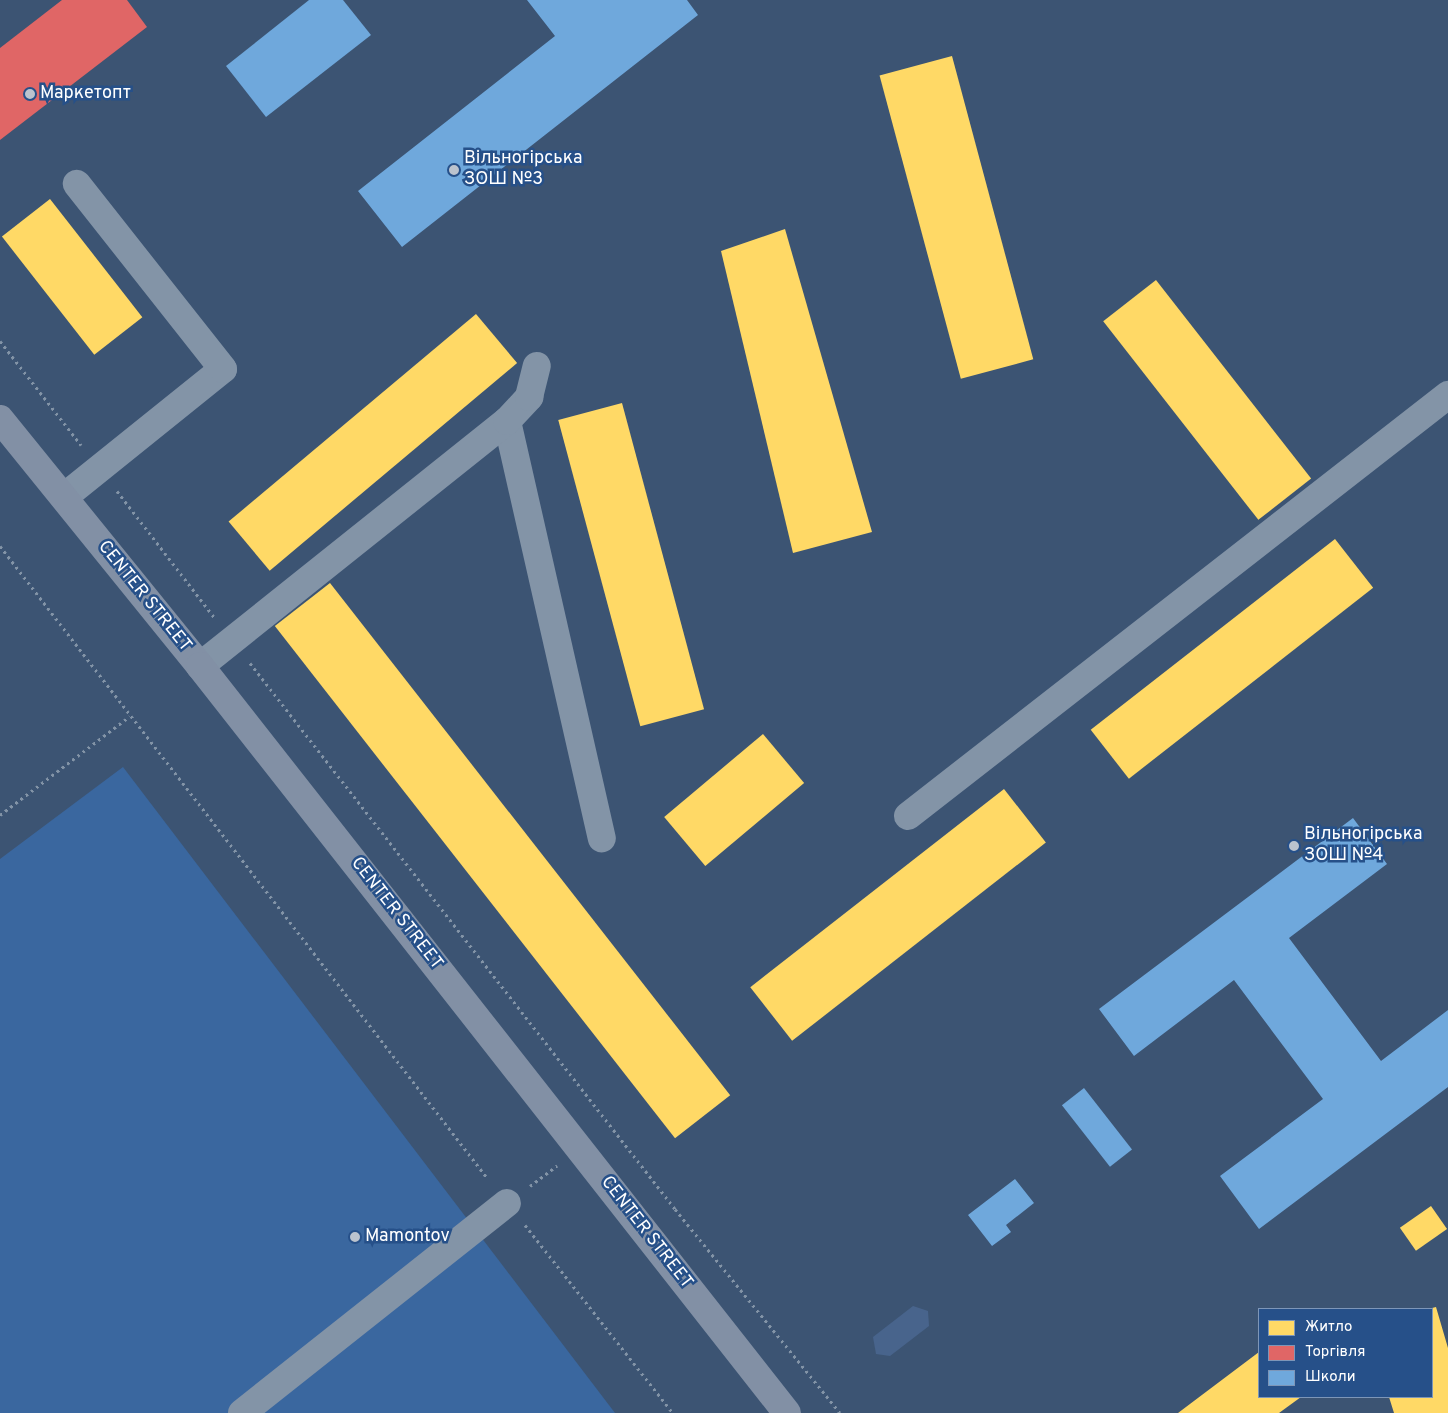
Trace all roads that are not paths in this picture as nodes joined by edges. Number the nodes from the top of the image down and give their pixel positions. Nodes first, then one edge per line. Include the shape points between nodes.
1 (77, 184) dead end
2 (537, 366) dead end
3 (1448, 395) edge
4 (0, 419) edge
5 (507, 421) junction
6 (64, 497) junction
7 (200, 666) junction
8 (908, 816) dead end
9 (602, 838) dead end
10 (507, 1203) road end
11 (242, 1413) edge
12 (787, 1413) edge

1 - 6 street via 223,369
2 - 5 street via 529,397
3 - 8 street
4 - 6 main road, CENTER STREET
5 - 7 street via 231,638
5 - 9 street
6 - 7 main road, CENTER STREET
7 - 12 main road, CENTER STREET
10 - 11 street

